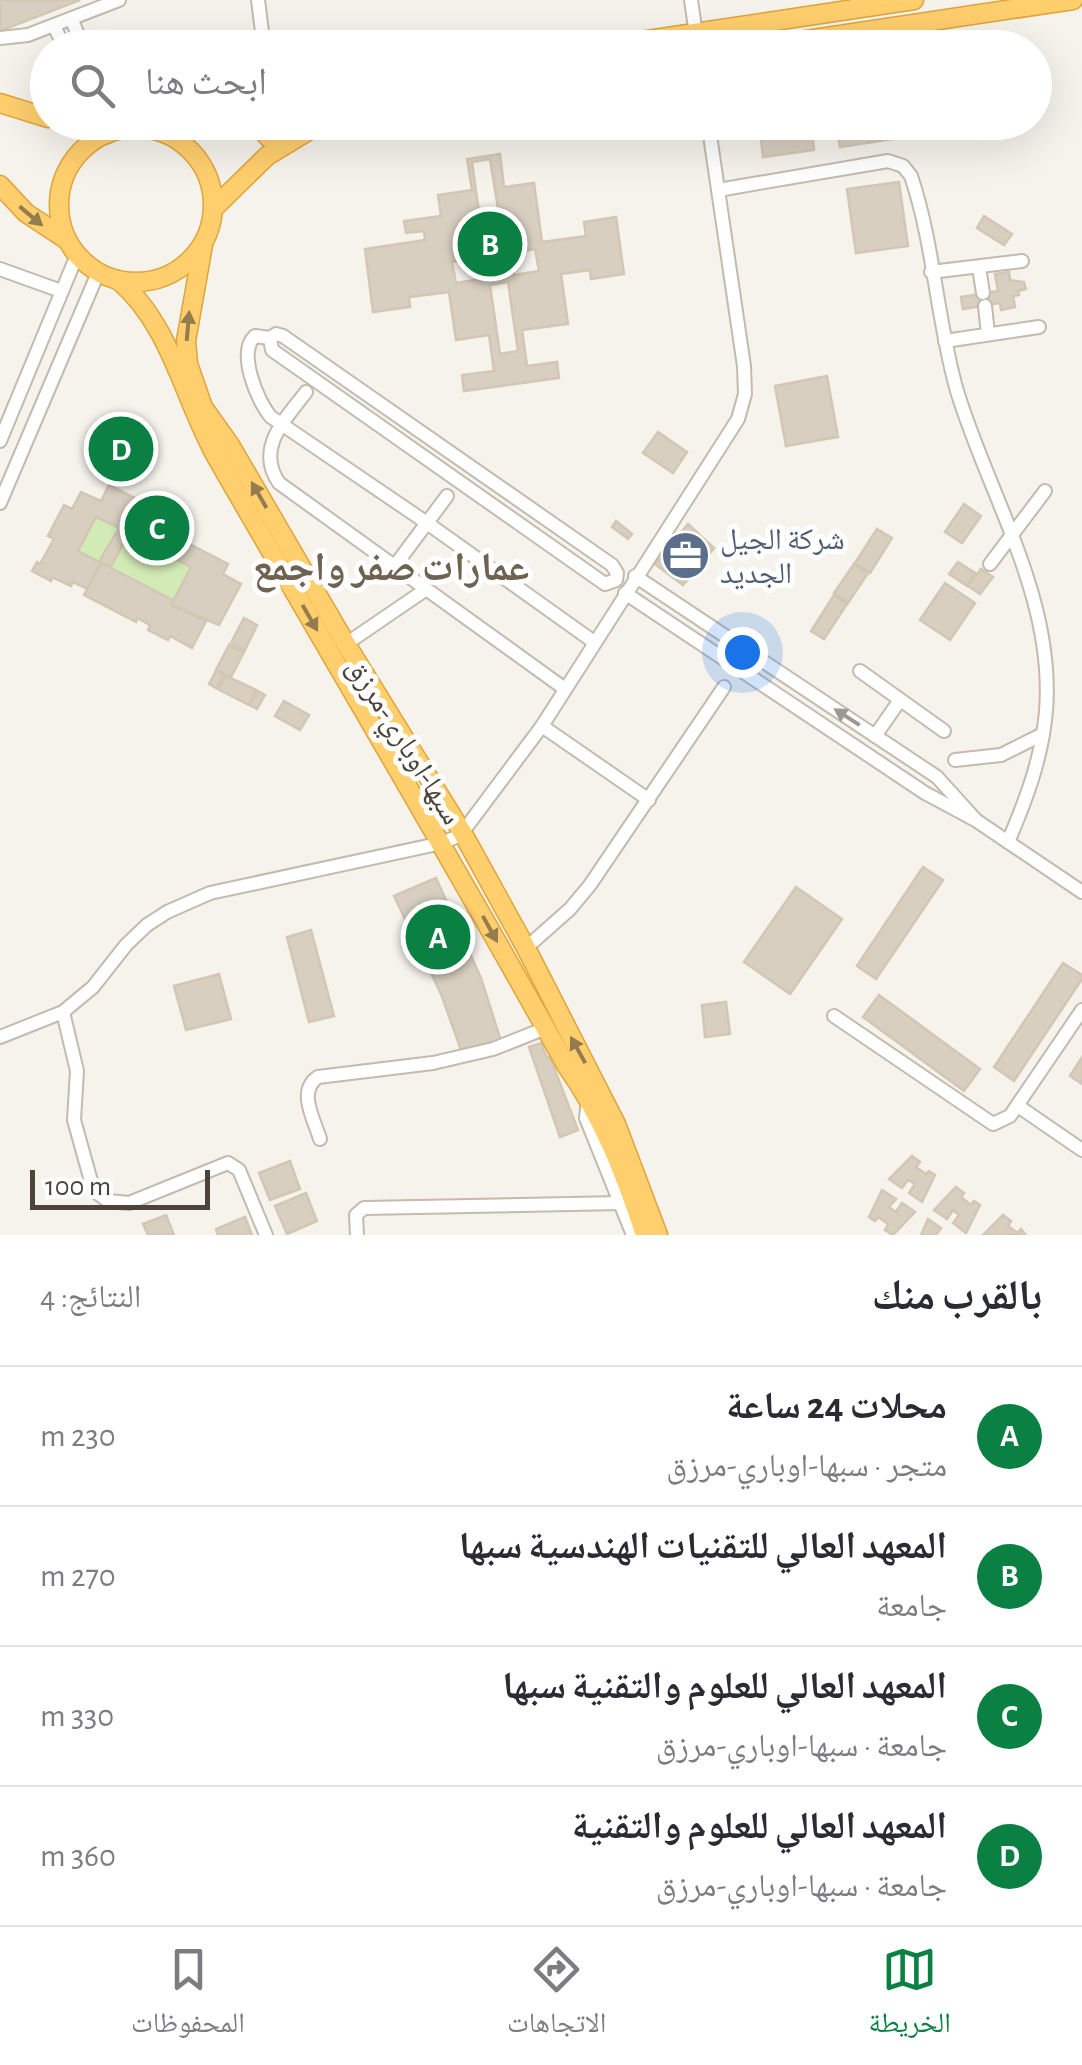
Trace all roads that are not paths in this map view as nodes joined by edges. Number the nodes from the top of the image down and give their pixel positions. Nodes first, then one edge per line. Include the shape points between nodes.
1 (118, 0) edge
2 (258, 0) edge
3 (691, 0) edge
4 (914, 0) edge
5 (1074, 0) edge
6 (1005, 4) edge
7 (72, 20) junction
8 (54, 26) junction
9 (42, 30) edge
10 (56, 30) edge
11 (76, 30) edge
12 (263, 30) edge
13 (695, 30) edge
14 (750, 30) edge
15 (856, 30) edge
16 (30, 34) edge
17 (0, 38) edge
18 (3, 108) edge
19 (30, 114) edge
20 (98, 140) edge
21 (174, 140) edge
22 (291, 140) edge
23 (711, 140) edge
24 (0, 185) edge
25 (718, 190) junction
26 (214, 208) junction
27 (203, 245) junction
28 (72, 248) junction
29 (1022, 261) dead end
30 (980, 268) junction
31 (0, 269) edge
32 (931, 272) junction
33 (98, 273) junction
34 (118, 280) junction
35 (61, 290) junction
36 (1039, 327) dead end
37 (988, 334) junction
38 (270, 338) junction
39 (945, 341) junction
40 (306, 392) dead end
41 (198, 409) junction
42 (282, 425) junction
43 (0, 441) edge
44 (472, 465) junction
45 (459, 482) junction
46 (1045, 491) dead end
47 (447, 496) dead end
48 (0, 503) edge
49 (427, 523) junction
50 (1012, 536) junction
51 (990, 564) dead end
52 (394, 568) junction
53 (635, 576) junction
54 (424, 590) junction
55 (625, 593) junction
56 (594, 642) junction
57 (346, 644) junction
58 (860, 671) dead end
59 (724, 687) dead end
60 (565, 689) junction
61 (807, 691) junction
62 (900, 700) junction
63 (796, 705) junction
64 (542, 726) junction
65 (944, 731) dead end
66 (1043, 734) junction
67 (875, 736) junction
68 (893, 748) junction
69 (956, 760) dead end
70 (882, 764) junction
71 (649, 800) junction
72 (976, 821) junction
73 (462, 832) junction
74 (1008, 842) junction
75 (442, 843) junction
76 (1082, 892) edge
77 (526, 948) junction
78 (1082, 1010) edge
79 (63, 1012) junction
80 (834, 1016) dead end
81 (546, 1028) junction
82 (0, 1037) edge
83 (589, 1098) junction
84 (1018, 1106) junction
85 (320, 1139) dead end
86 (1082, 1150) edge
87 (622, 1203) junction
88 (266, 1235) edge
89 (357, 1235) edge
90 (632, 1235) edge
91 (645, 1235) edge
92 (658, 1235) edge

1 - 7 street
2 - 12 street
3 - 13 street
4 - 14 highway
5 - 6 highway
6 - 15 highway
7 - 8 street
7 - 11 street
8 - 9 street
8 - 10 street
16 - 17 street
18 - 19 highway
20 - 28 highway via 64,178 59,209
21 - 26 highway via 206,172
22 - 26 highway via 247,172
23 - 25 street
24 -> 28 highway
25 - 32 street via 898,164 913,182
25 - 53 street via 744,366 742,407
26 - 27 highway
27 - 34 highway via 161,278
41 -> 27 highway, سبها-اوباري-مرزق via 186,341
28 - 33 highway
28 - 35 street
29 - 30 street
30 - 32 street
30 - 37 street
31 - 35 street
32 - 39 street
33 - 34 highway
33 - 48 street
34 - 41 highway, سبها-اوباري-مرزق via 157,327
35 - 43 street
36 - 37 street
37 - 39 street
38 - 42 street via 255,336 246,350 259,399
38 - 44 street via 283,336
38 - 45 street via 272,350
39 - 50 street
40 - 42 street
57 -> 41 highway, سبها-اوباري-مرزق via 230,445
41 -> 75 highway, سبها-اوباري-مرزق via 215,454
42 - 49 street
42 - 52 street via 269,454 278,483
44 - 45 street
44 - 45 street via 612,565 616,580 605,584
46 - 50 street
47 - 49 street
49 - 52 street
49 - 56 street
50 - 51 street
50 - 66 street via 1043,645
52 - 54 street
53 - 55 street
53 - 61 street
54 - 57 street
54 - 60 street
55 - 56 street
55 - 63 street
56 - 60 street
57 - 73 highway, سبها-اوباري-مرزق
58 - 62 street
59 - 71 street
60 - 64 street
61 - 63 street
67 -> 61 street
62 - 65 street
62 - 67 street
63 - 70 street
64 - 71 street
64 - 73 street
66 - 69 street via 1001,755
66 - 74 street
67 - 68 street
68 - 70 street
68 - 72 street via 937,777
70 - 72 street
71 - 77 street via 584,894
72 - 74 street
73 - 75 street
73 - 77 highway, سبها-اوباري-مرزق
74 - 76 street
75 - 79 street via 188,901 147,925
75 -> 81 highway, سبها-اوباري-مرزق
92 -> 77 highway, سبها-اوباري-مرزق via 616,1124
78 - 84 street
79 - 82 street
79 - 88 street via 77,1071 74,1120 97,1193 129,1203 228,1163 239,1170
80 - 84 street via 986,1122 1006,1120
81 - 83 highway, سبها-اوباري-مرزق
81 - 85 street via 434,1063 318,1077 307,1091
83 - 87 street via 586,1118
83 - 91 highway, سبها-اوباري-مرزق
84 - 86 street
87 - 89 street via 364,1208 356,1215
87 - 90 street

